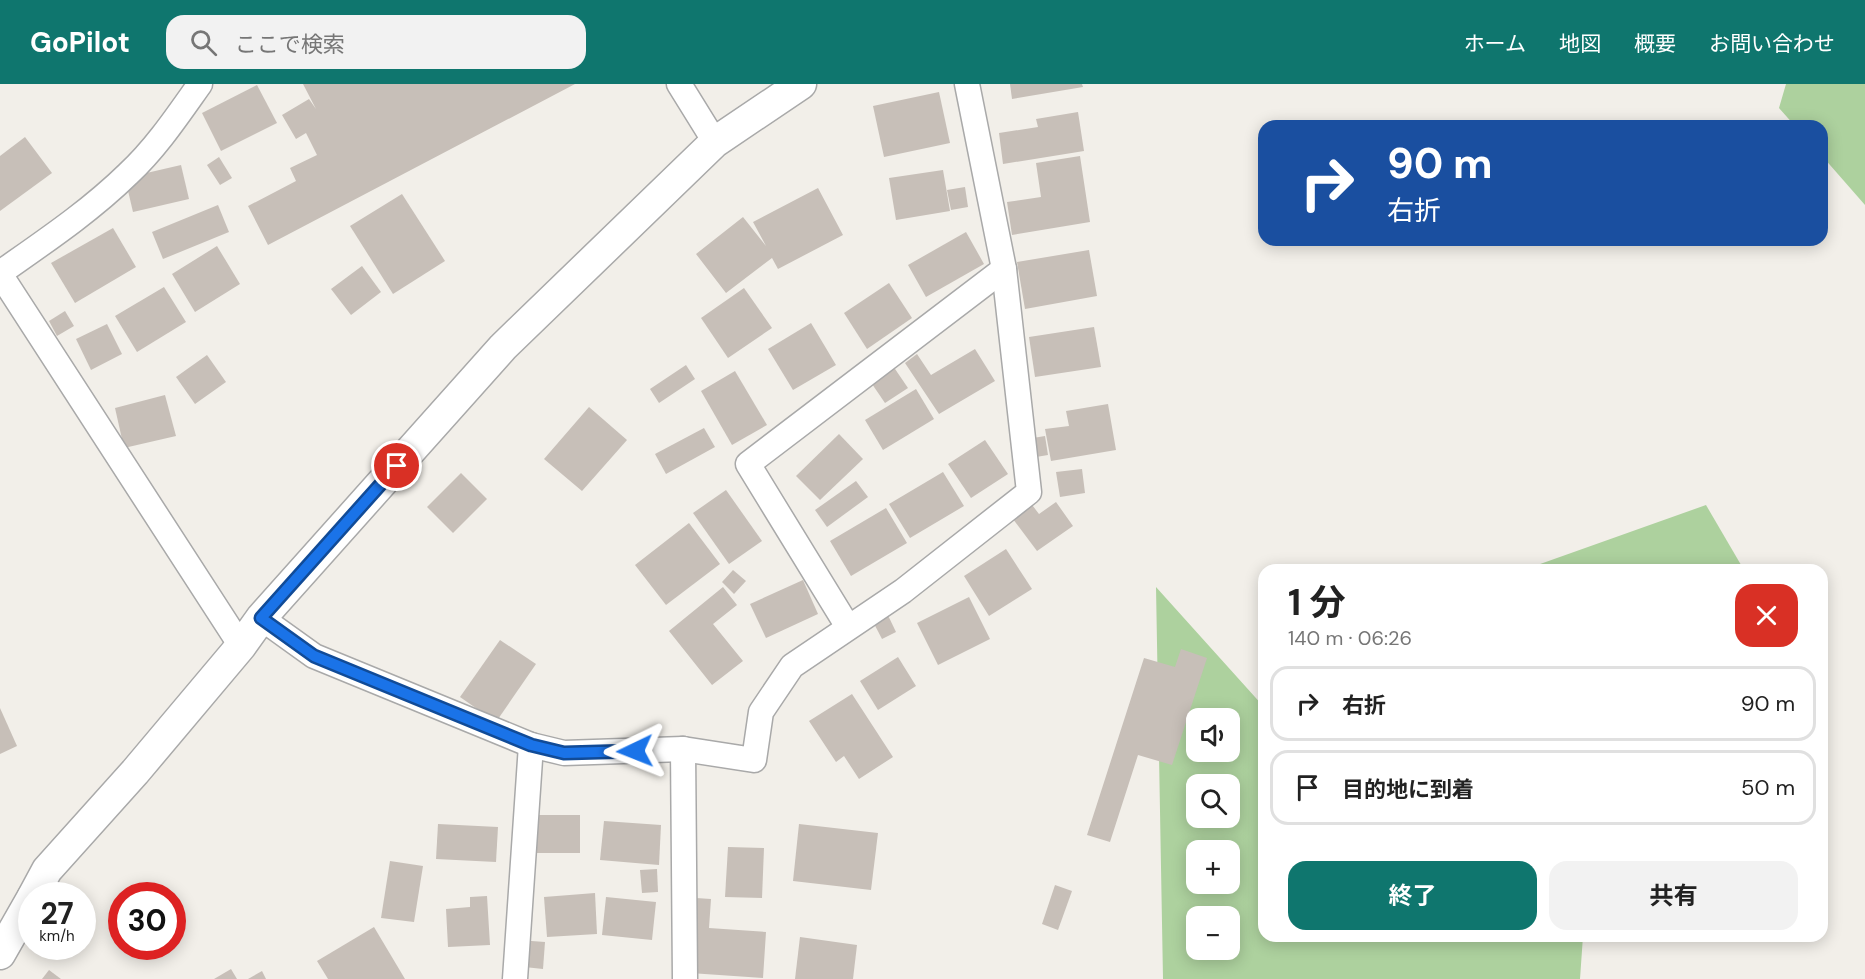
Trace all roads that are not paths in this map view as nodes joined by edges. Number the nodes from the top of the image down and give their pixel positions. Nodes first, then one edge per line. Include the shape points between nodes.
1 (200, 84) edge
2 (679, 84) edge
3 (801, 84) edge
4 (967, 84) edge
5 (715, 142) junction
6 (1004, 268) junction
7 (0, 273) edge
8 (261, 618) junction
9 (848, 627) junction
10 (241, 646) junction
11 (531, 745) junction
12 (683, 749) junction
13 (40, 882) edge
14 (18, 922) edge
15 (0, 954) edge
16 (515, 979) edge
17 (684, 979) edge

1 - 7 street via 176,119 129,173 73,221
2 - 5 street
3 - 5 street
4 - 6 street
5 - 8 street via 503,347
6 - 9 street via 1029,492 903,591
6 - 9 street via 748,464
7 - 10 street
8 - 10 street
8 - 11 street via 314,656
9 - 12 street via 792,666 761,712 754,760
10 - 13 street
11 - 12 street via 564,753
11 - 16 street
12 - 17 street
14 - 15 street

